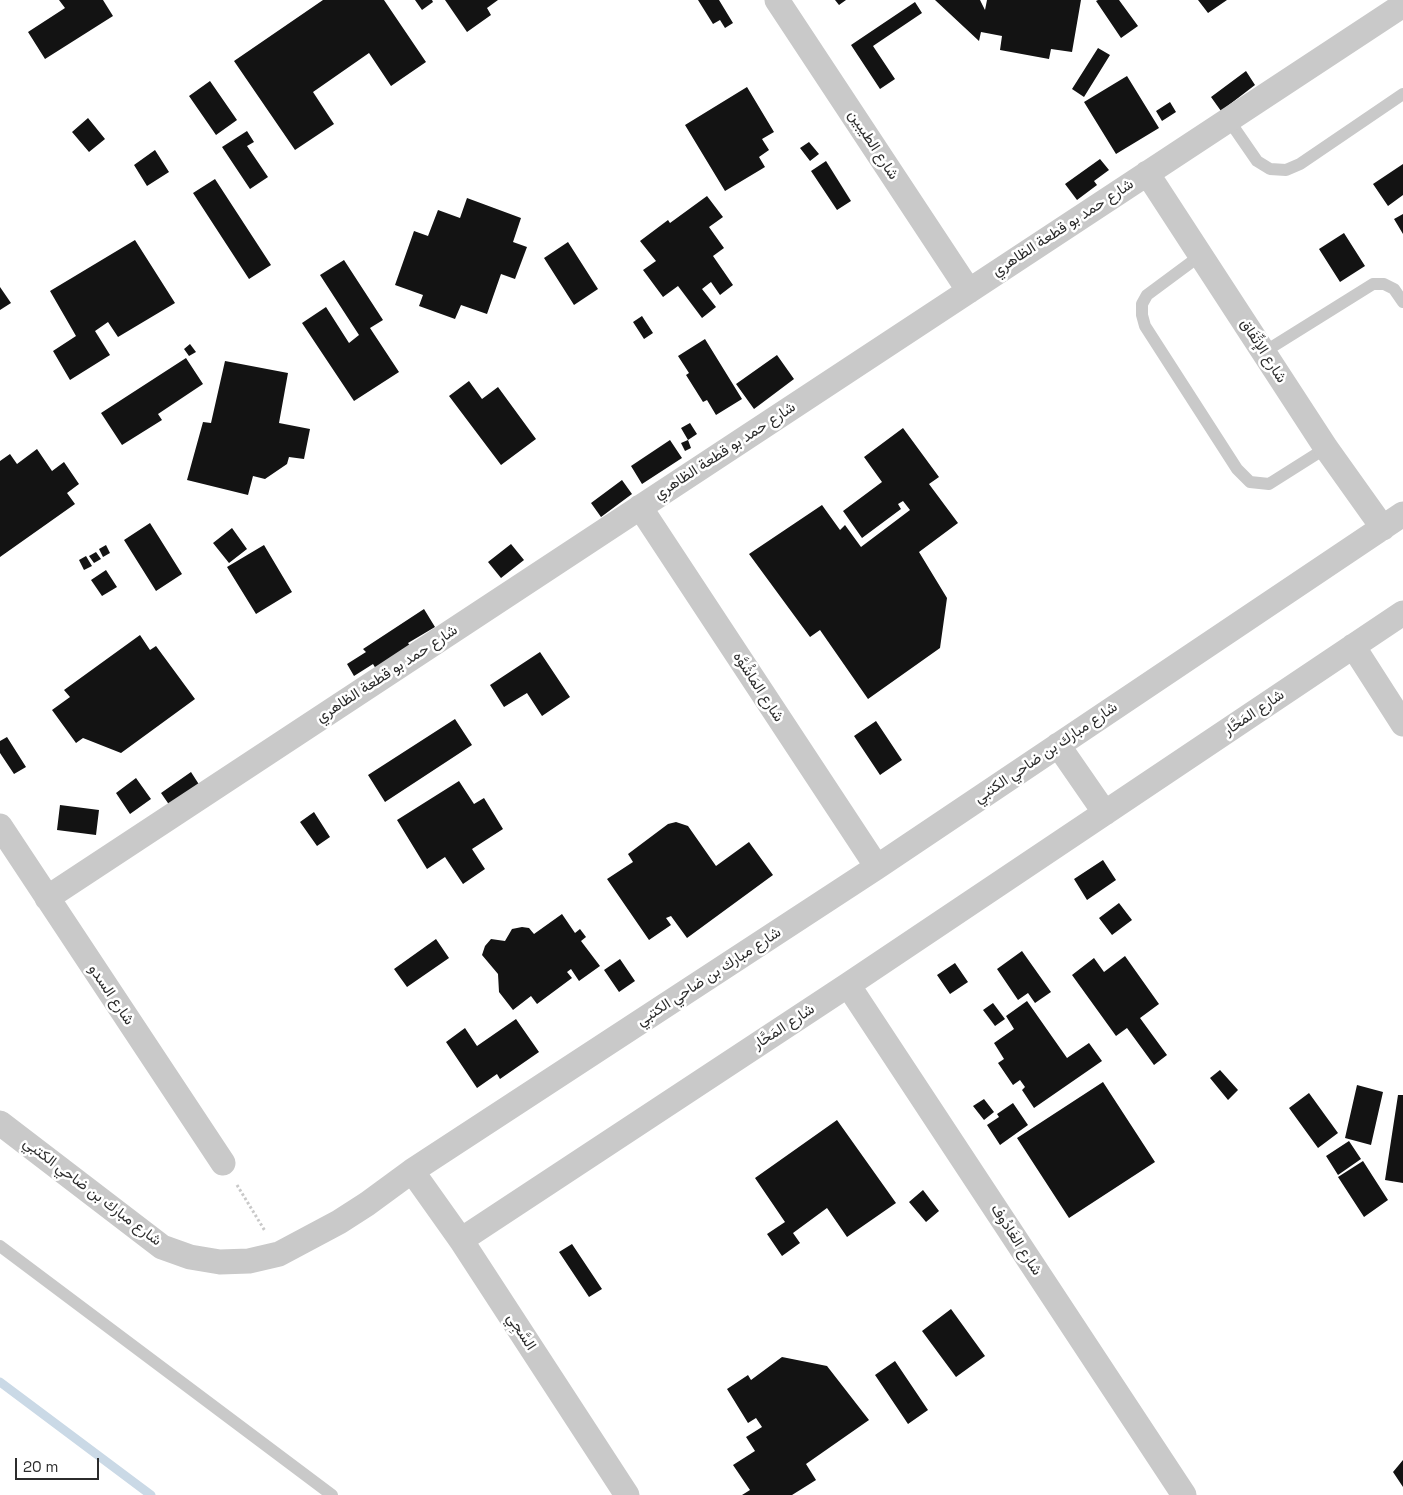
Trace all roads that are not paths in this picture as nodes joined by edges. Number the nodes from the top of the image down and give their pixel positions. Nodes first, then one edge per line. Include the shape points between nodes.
1 (777, 0) edge
2 (1403, 4) edge
3 (1403, 94) edge
4 (1228, 119) junction
5 (1147, 173) junction
6 (1201, 255) junction
7 (969, 291) junction
8 (1403, 302) edge
9 (1264, 352) junction
10 (1326, 448) junction
11 (640, 507) junction
12 (1393, 521) edge
13 (1403, 613) edge
14 (1353, 646) junction
15 (1403, 724) edge
16 (1058, 745) junction
17 (1105, 813) junction
18 (0, 826) edge
19 (877, 867) junction
20 (47, 898) junction
21 (848, 985) junction
22 (0, 1124) edge
23 (223, 1163) road end
24 (412, 1171) junction
25 (461, 1240) junction
26 (0, 1246) edge
27 (332, 1495) edge
28 (627, 1495) edge
29 (1184, 1495) edge

1 - 7 street, شارع الطيبين
2 - 4 street, شارع حمد بو قطعة الظاهري
3 - 4 lane via 1300,164 1286,170 1270,169 1257,162
4 - 5 street, شارع حمد بو قطعة الظاهري
5 - 6 street, شارع الإتِّفَاق
5 - 7 street, شارع حمد بو قطعة الظاهري
6 - 9 street, شارع الإتِّفَاق
6 - 10 lane via 1146,295 1142,315 1232,461 1250,482 1269,484
7 - 11 street, شارع حمد بو قطعة الظاهري
8 - 9 lane via 1394,289 1374,284
9 - 10 street, شارع الإتِّفَاق
10 - 12 street, شارع الإتِّفَاق
11 - 19 street, شارع المَاشُوَّه
11 - 20 street, شارع حمد بو قطعة الظاهري
12 - 16 street, شارع مبارك بن ضاحي الكتبي
13 - 14 street, شارع المَحَّار
14 - 15 street
14 - 17 street, شارع المَحَّار
16 - 17 street
16 - 19 street, شارع مبارك بن ضاحي الكتبي
17 - 21 street, شارع المَحَّار
18 - 20 street, شارع السدو
19 - 24 street, شارع مبارك بن ضاحي الكتبي
20 - 23 street, شارع السدو
21 - 25 street, شارع المَحَّار
21 - 29 street, شارع الغَادُوف
22 - 24 street, شارع مبارك بن ضاحي الكتبي via 162,1247 190,1257 220,1262 250,1261 279,1254 339,1222
24 - 25 street, السَّجِي
25 - 28 street, السَّجِي
26 - 27 lane

